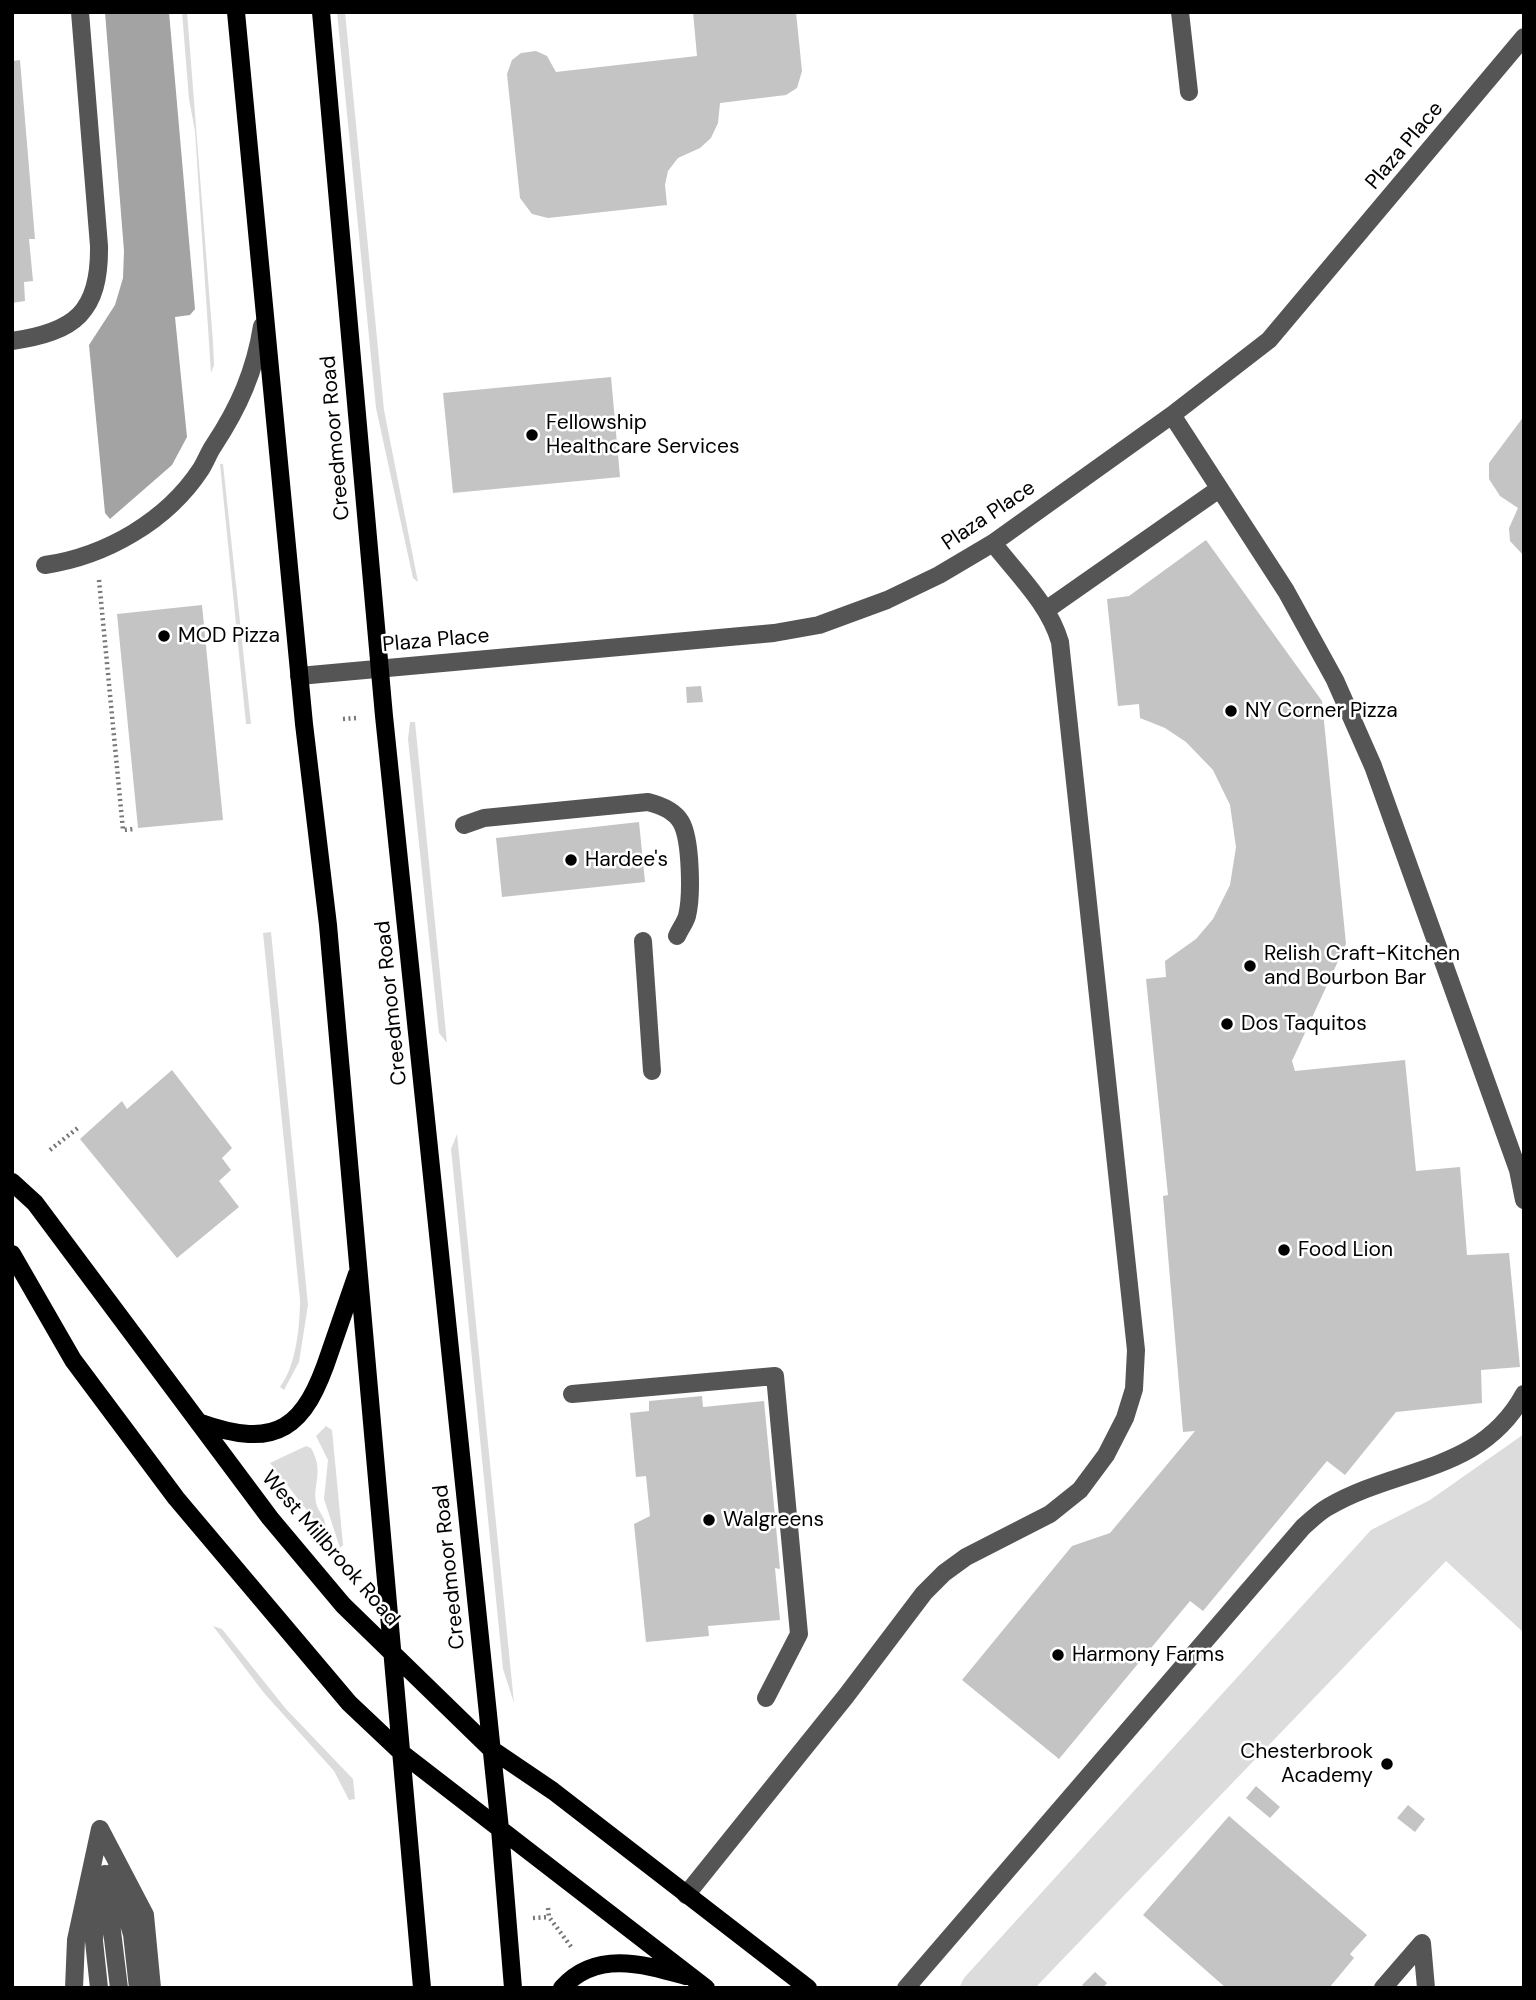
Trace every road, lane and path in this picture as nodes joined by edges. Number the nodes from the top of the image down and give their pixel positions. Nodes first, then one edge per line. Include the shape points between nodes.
1 (79, 12) edge
2 (236, 12) edge
3 (321, 12) edge
4 (1180, 12) edge
5 (1524, 37) edge
6 (1189, 92) dead end
7 (264, 316) junction
8 (12, 341) edge
9 (1172, 415) junction
10 (1219, 489) junction
11 (993, 543) junction
12 (45, 565) dead end
13 (98, 572) dead end
14 (1046, 610) junction
15 (380, 669) junction
16 (299, 676) junction
17 (464, 825) dead end
18 (134, 829) dead end
19 (677, 936) dead end
20 (643, 941) dead end
21 (652, 1070) dead end
22 (79, 1127) dead end
23 (50, 1150) dead end
24 (12, 1182) edge
25 (1524, 1200) edge
26 (12, 1254) edge
27 (359, 1268) junction
28 (572, 1394) dead end
29 (1524, 1394) edge
30 (198, 1422) junction
31 (395, 1658) junction
32 (766, 1698) dead end
33 (491, 1749) junction
34 (402, 1754) junction
35 (100, 1829) junction
36 (500, 1829) junction
37 (686, 1895) junction
38 (548, 1908) dead end
39 (549, 1917) junction
40 (533, 1918) dead end
41 (572, 1949) dead end
42 (700, 1983) edge
43 (74, 1988) edge
44 (99, 1988) edge
45 (119, 1988) edge
46 (138, 1988) edge
47 (152, 1988) edge
48 (422, 1988) edge
49 (513, 1988) edge
50 (562, 1988) edge
51 (808, 1988) edge
52 (906, 1988) edge
53 (1383, 1988) edge
54 (1426, 1988) edge

1 - 8 street via 99,246 93,299 80,317 59,330
2 - 7 main road
3 - 15 main road, Creedmoor Road
4 - 6 street
5 - 9 street, Plaza Place via 1269,340
7 - 12 street via 257,359 245,393 201,469 177,497 155,519 96,552
7 - 16 main road
9 - 10 street
9 - 11 street, Plaza Place
10 - 14 street
10 - 25 street via 1286,591 1335,680 1373,766 1518,1170
11 - 14 street
11 - 15 street, Plaza Place via 887,600 819,625 717,640
13 - 18 path via 123,830
14 - 37 street via 1060,642 1080,806 1136,1350 1134,1389 1106,1455 1080,1490 1050,1514 966,1558 924,1593
15 - 16 street, Plaza Place
15 - 33 main road, Creedmoor Road
16 - 27 main road via 328,925
17 - 19 street via 484,818 648,802 663,806 685,832 690,901
20 - 21 street
22 - 23 path
24 - 30 main road, West Millbrook Road via 35,1203
26 - 34 main road via 73,1360 176,1498 349,1703
27 - 30 main road via 321,1379 295,1420 276,1431 252,1435
27 - 31 main road
28 - 32 street via 775,1376 799,1634
29 - 52 street via 1496,1433 1476,1447 1355,1494 1327,1507 1303,1527
30 - 31 main road, West Millbrook Road via 342,1605
31 - 33 main road, West Millbrook Road
31 - 34 main road
33 - 36 main road, Creedmoor Road
33 - 37 main road, West Millbrook Road
34 - 36 main road
34 - 48 main road
35 - 43 street via 76,1940
35 - 44 street via 94,1941
35 - 45 street
35 - 46 street via 132,1934
35 - 47 street via 145,1915
36 - 42 main road
36 - 49 main road, Creedmoor Road
37 - 51 main road, West Millbrook Road
38 - 39 path
39 - 40 path
39 - 41 path
42 - 50 main road via 643,1964 610,1963 586,1968
53 - 54 street via 1422,1943

